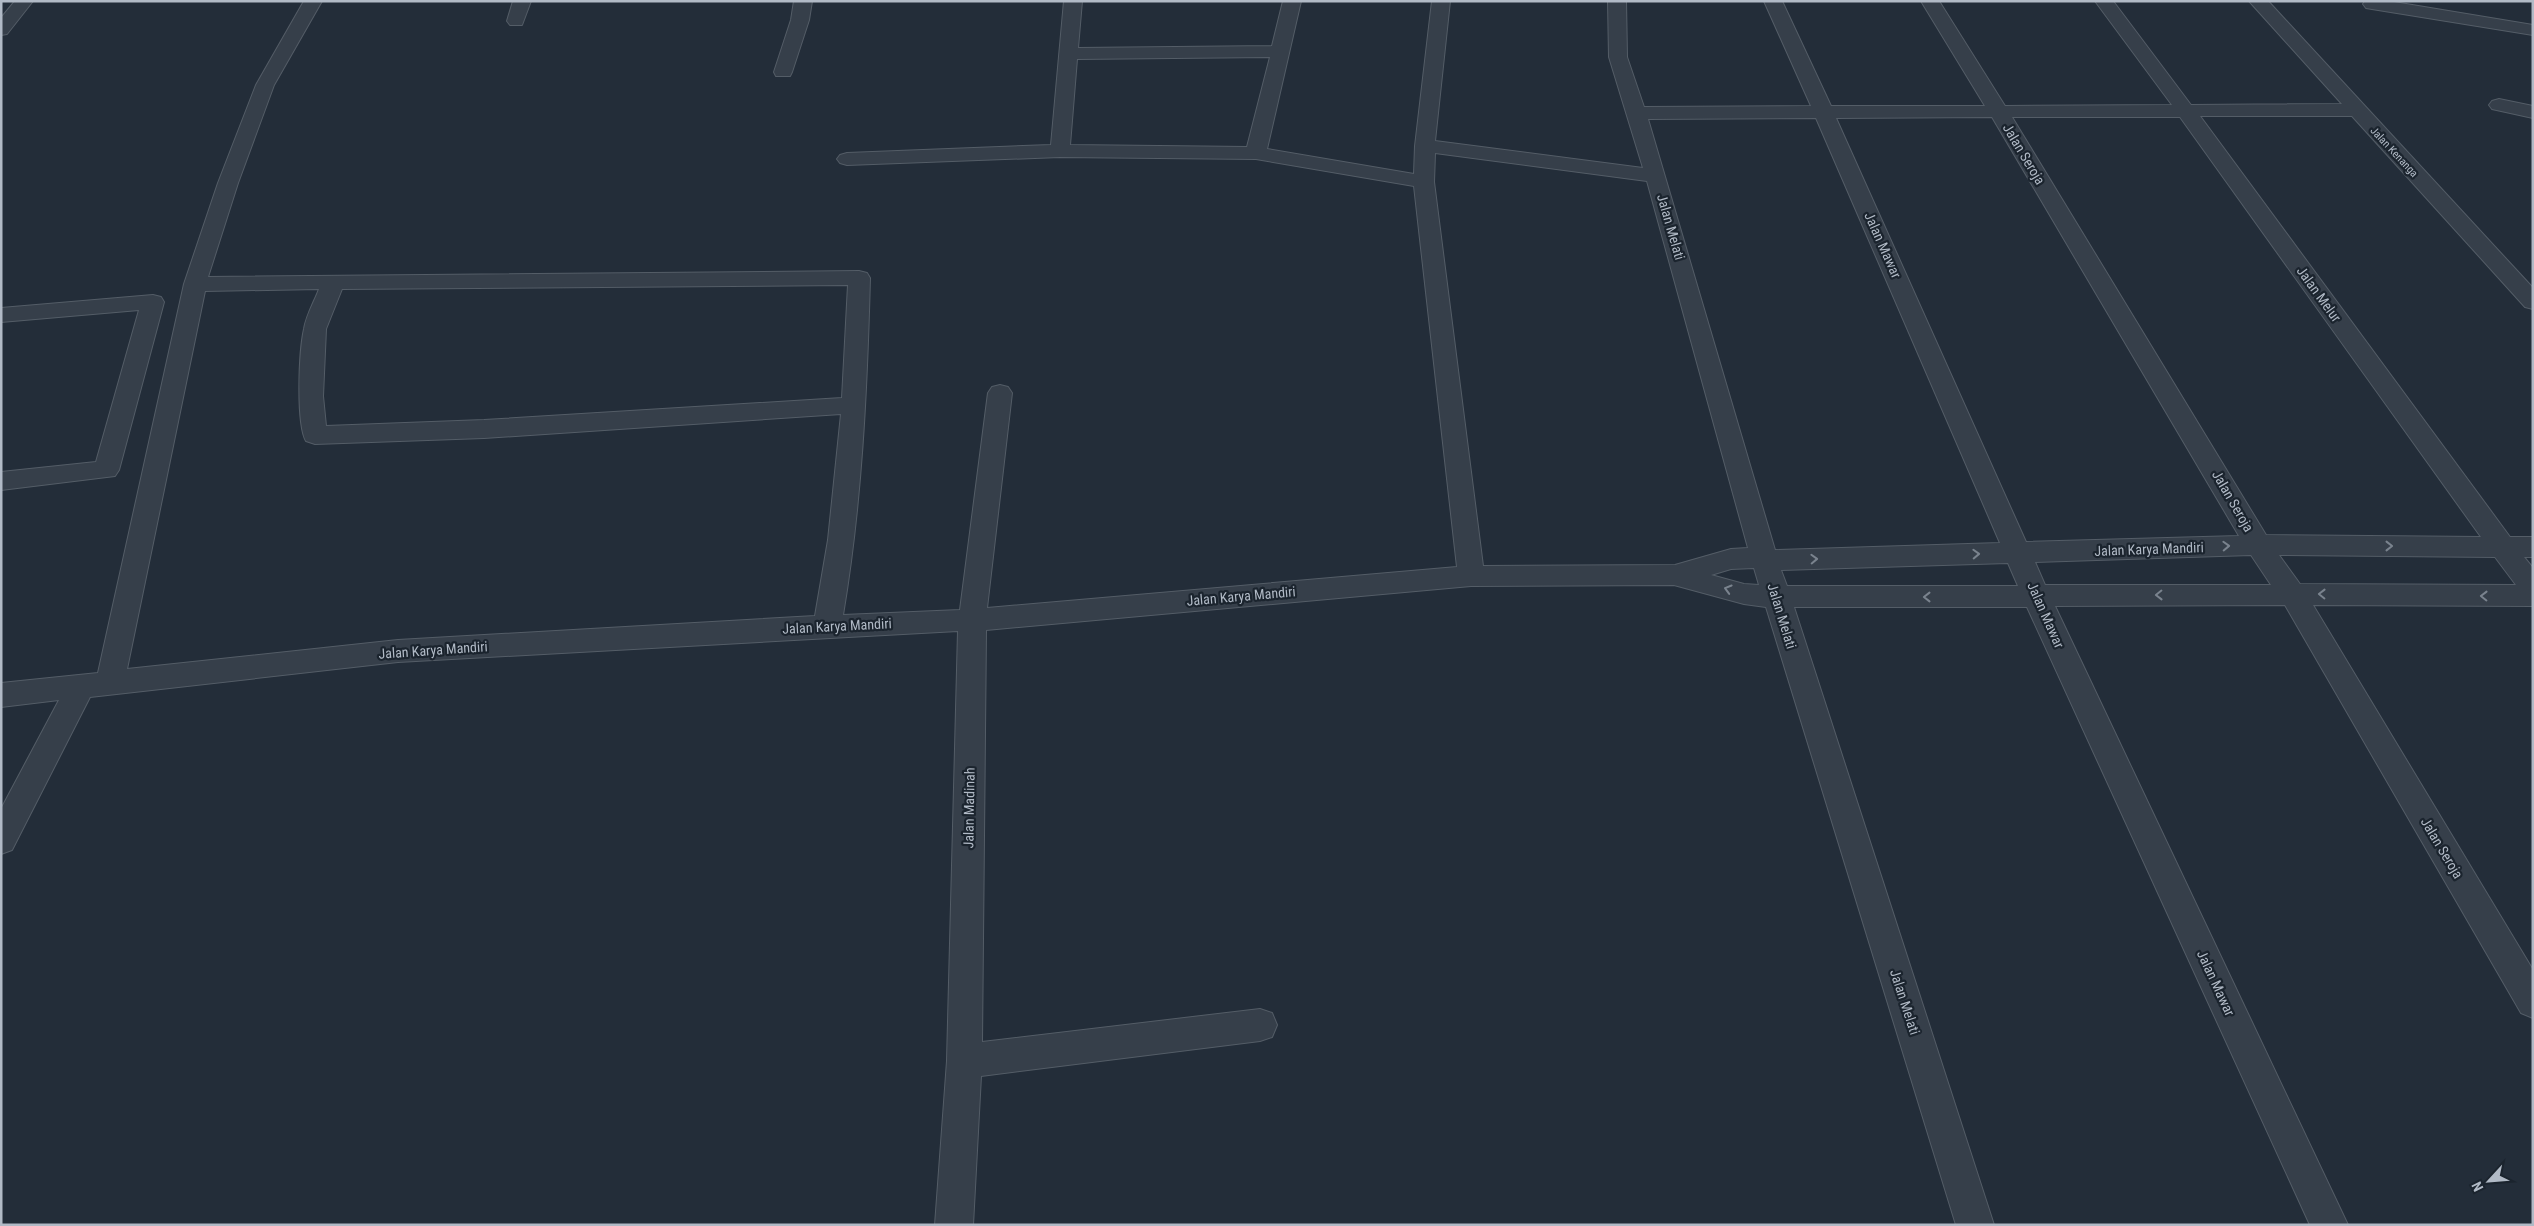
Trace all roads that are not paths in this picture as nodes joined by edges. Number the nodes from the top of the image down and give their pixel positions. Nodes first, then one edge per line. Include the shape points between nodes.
1 (24, 1) edge
2 (313, 1) edge
3 (522, 1) edge
4 (803, 1) edge
5 (1073, 1) edge
6 (1292, 1) edge
7 (1441, 1) edge
8 (1617, 1) edge
9 (1773, 1) edge
10 (1930, 1) edge
11 (2104, 1) edge
12 (2258, 1) edge
13 (2372, 4) dead end
14 (516, 21) dead end
15 (1, 30) edge
16 (2533, 30) edge
17 (1281, 51) junction
18 (1068, 54) junction
19 (783, 72) dead end
20 (2499, 105) dead end
21 (2355, 110) junction
22 (2186, 111) junction
23 (1824, 112) junction
24 (1999, 112) junction
25 (2533, 112) edge
26 (1636, 113) junction
27 (1425, 146) junction
28 (1060, 151) junction
29 (1256, 154) junction
30 (847, 159) dead end
31 (1656, 176) junction
32 (1424, 182) junction
33 (333, 282) junction
34 (195, 284) junction
35 (2533, 302) edge
36 (1, 315) edge
37 (1000, 393) dead end
38 (855, 405) junction
39 (1, 481) edge
40 (2258, 545) junction
41 (2503, 547) junction
42 (2533, 547) edge
43 (2019, 553) junction
44 (1765, 559) junction
45 (1674, 575) junction
46 (1471, 576) junction
47 (2533, 589) edge
48 (2292, 594) junction
49 (1776, 596) junction
50 (2533, 596) edge
51 (2037, 597) junction
52 (972, 620) junction
53 (827, 626) junction
54 (110, 682) junction
55 (81, 687) junction
56 (1, 695) edge
57 (1, 840) edge
58 (2533, 1002) edge
59 (1260, 1025) dead end
60 (964, 1061) junction
61 (954, 1225) edge
62 (1975, 1225) edge
63 (2329, 1225) edge

1 - 15 street
2 - 34 street via 265,85
3 - 14 street
4 - 19 street
5 - 18 street
6 - 17 street
7 - 27 street
8 - 26 street, Jalan Melati via 1618,57
9 - 23 street, Jalan Mawar
10 - 24 street, Jalan Seroja
11 - 22 street, Jalan Melur
12 - 21 street, Jalan Kenanga
13 - 16 street
17 - 18 street
17 - 29 street
18 - 28 street
20 - 25 street
21 - 22 street
21 - 35 street, Jalan Kenanga
22 - 24 street
22 - 41 street, Jalan Melur
23 - 24 street
23 - 26 street
23 - 43 street, Jalan Mawar
24 - 40 street, Jalan Seroja
26 - 31 street, Jalan Melati
27 - 31 street
27 - 32 street
28 - 29 street
28 - 30 street
29 - 32 street
31 - 44 street, Jalan Melati
32 - 46 street
33 - 34 street
33 - 38 street via 859,278
33 - 38 street via 315,330 311,396 315,435 484,429
34 - 54 street
36 - 39 street via 153,302 106,470
37 - 52 street, Jalan Madinah
38 - 53 street via 835,587
40 -> 41 street, Jalan Karya Mandiri
43 -> 40 street, Jalan Karya Mandiri
40 - 48 street, Jalan Seroja
41 - 42 street, Jalan Karya Mandiri
41 - 47 street, Jalan Melur
44 -> 43 street, Jalan Karya Mandiri
43 - 51 street, Jalan Mawar
44 - 45 street, Jalan Karya Mandiri via 1731,559
44 - 49 street, Jalan Melati
45 - 46 street, Jalan Karya Mandiri
49 -> 45 street via 1744,594
46 - 52 street, Jalan Karya Mandiri
50 -> 48 street
48 -> 51 street
48 - 58 street, Jalan Seroja
51 -> 49 street
49 - 62 street, Jalan Melati
51 - 63 street, Jalan Mawar
52 - 53 street, Jalan Karya Mandiri
52 - 60 street, Jalan Madinah
53 - 54 street, Jalan Karya Mandiri via 398,651
54 - 55 street, Jalan Karya Mandiri
55 - 56 street, Jalan Karya Mandiri
55 - 57 street
59 - 60 street
60 - 61 street, Jalan Madinah

